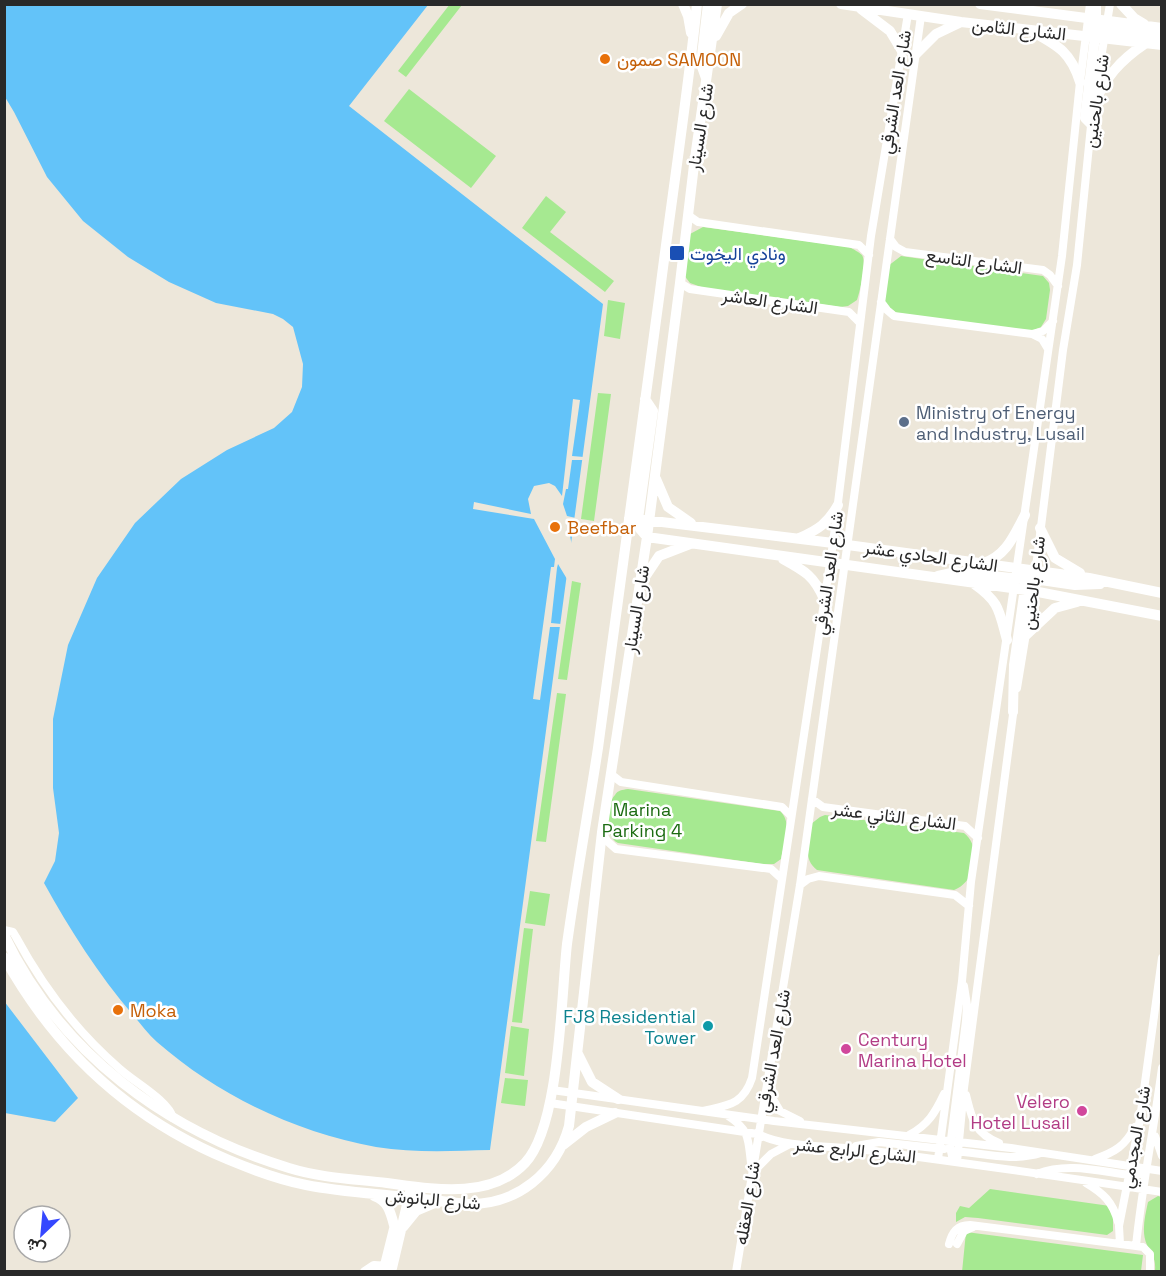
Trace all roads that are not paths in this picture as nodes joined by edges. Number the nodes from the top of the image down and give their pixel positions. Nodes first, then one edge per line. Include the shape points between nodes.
1 (683, 4) edge
2 (697, 4) edge
3 (708, 4) edge
4 (717, 4) edge
5 (742, 4) edge
6 (841, 4) edge
7 (980, 4) edge
8 (1075, 4) edge
9 (1090, 4) edge
10 (1096, 4) edge
11 (1110, 4) edge
12 (1122, 4) edge
13 (858, 7) junction
14 (909, 9) edge
15 (922, 10) edge
16 (1065, 15) junction
17 (961, 22) junction
18 (996, 26) junction
19 (1147, 26) junction
20 (1096, 28) junction
21 (1161, 28) edge
22 (1028, 29) junction
23 (1161, 37) edge
24 (694, 39) junction
25 (1146, 43) junction
26 (712, 44) junction
27 (1161, 45) edge
28 (902, 51) junction
29 (916, 54) junction
30 (707, 81) junction
31 (1080, 82) junction
32 (1093, 106) junction
33 (1091, 124) junction
34 (688, 215) junction
35 (699, 222) junction
36 (686, 230) junction
37 (871, 236) junction
38 (890, 239) junction
39 (859, 245) junction
40 (904, 252) junction
41 (869, 255) junction
42 (1062, 256) junction
43 (887, 263) junction
44 (1043, 270) junction
45 (680, 283) junction
46 (1058, 286) junction
47 (690, 289) junction
48 (678, 297) junction
49 (881, 301) junction
50 (861, 304) junction
51 (849, 312) junction
52 (894, 316) junction
53 (1053, 321) junction
54 (859, 322) junction
55 (878, 327) junction
56 (1032, 334) junction
57 (1048, 349) junction
58 (655, 476) junction
59 (838, 505) junction
60 (1025, 515) junction
61 (639, 519) junction
62 (697, 526) junction
63 (1040, 528) junction
64 (647, 537) junction
65 (798, 538) junction
66 (693, 543) junction
67 (833, 543) junction
68 (847, 544) junction
69 (775, 555) junction
70 (830, 563) junction
71 (982, 564) junction
72 (844, 565) junction
73 (935, 578) junction
74 (1089, 578) junction
75 (1025, 581) junction
76 (971, 582) junction
77 (1112, 582) junction
78 (639, 585) junction
79 (1161, 592) edge
80 (824, 599) junction
81 (1085, 600) junction
82 (1161, 616) edge
83 (1026, 635) junction
84 (1007, 640) junction
85 (1013, 712) junction
86 (616, 779) junction
87 (794, 798) junction
88 (812, 799) junction
89 (782, 807) junction
90 (823, 807) junction
91 (982, 813) junction
92 (810, 815) junction
93 (791, 816) junction
94 (965, 826) junction
95 (602, 832) junction
96 (978, 838) junction
97 (616, 849) junction
98 (784, 859) junction
99 (598, 861) junction
100 (803, 861) junction
101 (771, 869) junction
102 (819, 876) junction
103 (782, 879) junction
104 (971, 882) junction
105 (800, 885) junction
106 (955, 896) junction
107 (969, 906) junction
108 (4, 930) edge
109 (4, 935) edge
110 (4, 957) edge
111 (1161, 958) edge
112 (963, 981) junction
113 (578, 1053) junction
114 (1161, 1068) edge
115 (948, 1085) junction
116 (964, 1088) junction
117 (767, 1089) junction
118 (552, 1090) junction
119 (573, 1093) junction
120 (618, 1099) junction
121 (550, 1103) junction
122 (572, 1106) junction
123 (703, 1110) junction
124 (615, 1113) junction
125 (726, 1114) junction
126 (756, 1118) junction
127 (173, 1119) junction
128 (1140, 1119) junction
129 (741, 1124) junction
130 (812, 1125) junction
131 (706, 1126) junction
132 (1154, 1128) junction
133 (168, 1130) junction
134 (746, 1132) junction
135 (758, 1134) junction
136 (908, 1135) junction
137 (791, 1143) junction
138 (562, 1145) junction
139 (951, 1145) junction
140 (852, 1148) junction
141 (1011, 1148) junction
142 (940, 1149) junction
143 (1043, 1152) junction
144 (1161, 1155) edge
145 (258, 1157) junction
146 (938, 1159) junction
147 (1092, 1160) junction
148 (957, 1162) junction
149 (281, 1165) junction
150 (253, 1169) junction
151 (1147, 1169) junction
152 (1131, 1170) junction
153 (1161, 1171) edge
154 (309, 1173) junction
155 (753, 1173) junction
156 (1036, 1174) junction
157 (331, 1177) junction
158 (278, 1178) junction
159 (1083, 1181) junction
160 (307, 1186) junction
161 (1128, 1186) junction
162 (328, 1189) junction
163 (1144, 1189) junction
164 (406, 1191) junction
165 (362, 1192) junction
166 (1161, 1192) edge
167 (440, 1202) junction
168 (1119, 1226) junction
169 (398, 1229) junction
170 (953, 1244) dead end
171 (1120, 1244) junction
172 (1136, 1246) junction
173 (392, 1268) edge
174 (365, 1272) edge
175 (736, 1272) edge
176 (1150, 1272) edge

1 - 24 street
2 - 24 street, شارع السينار
3 - 30 street via 701,64
4 - 26 street, شارع السينار
5 - 26 street via 729,13
6 - 13 street, الشارع الثامن
7 - 16 street, الشارع الثامن
8 - 16 street
9 - 20 street, شارع بالحنين
10 - 20 street
11 - 20 street, شارع بالحنين
12 - 19 street
13 - 14 street, الشارع الثامن
13 - 28 street via 890,31
14 - 15 street, الشارع الثامن
14 - 28 street, شارع العد الشرقي
15 - 17 street, الشارع الثامن
15 - 29 street, شارع العد الشرقي
16 - 20 street, الشارع الثامن
17 - 18 street, الشارع الثامن
17 - 29 street via 936,34
18 - 20 street via 1007,20
18 - 22 street, الشارع الثامن
19 - 20 street, الشارع الثامن
19 - 21 street, الشارع الثامن
20 - 22 street, الشارع الثامن
20 - 23 street
20 - 25 street, الشارع الثامن
20 - 31 street, شارع بالحنين
20 - 32 street, شارع بالحنين
20 - 33 street via 1085,118
22 - 31 street via 1068,55
24 - 61 street, شارع السينار via 645,399 653,411
25 - 27 street, الشارع الثامن
25 - 32 street via 1113,71
26 - 30 street, شارع السينار
28 - 37 street, شارع العد الشرقي
29 - 38 street, شارع العد الشرقي
30 - 34 street, شارع السينار
31 - 42 street, شارع بالحنين
32 - 33 street, شارع بالحنين
33 - 63 street, شارع بالحنين via 1077,265
34 - 35 street
34 - 36 street, شارع السينار
35 - 36 street
35 - 39 street
36 - 45 street, شارع السينار
37 - 39 street
37 - 41 street, شارع العد الشرقي
38 - 40 street, الشارع التاسع
38 - 43 street, شارع العد الشرقي
39 - 41 street
40 - 43 street, الشارع التاسع
40 - 44 street, الشارع التاسع
41 - 50 street, شارع العد الشرقي
42 - 44 street, الشارع التاسع
42 - 46 street, شارع بالحنين
43 - 49 street, شارع العد الشرقي
44 - 46 street, الشارع التاسع
45 - 47 street, الشارع العاشر
45 - 48 street, شارع السينار
46 - 53 street, شارع بالحنين
47 - 48 street
47 - 51 street, الشارع العاشر
48 - 58 street, شارع السينار
49 - 52 street
49 - 55 street, شارع العد الشرقي
50 - 51 street
50 - 54 street, شارع العد الشرقي
51 - 54 street
52 - 55 street
52 - 56 street
53 - 56 street via 1043,331
53 - 57 street, شارع بالحنين
54 - 59 street, شارع العد الشرقي
55 - 68 street, شارع العد الشرقي
56 - 57 street via 1042,339
57 - 60 street, شارع بالحنين
58 - 61 street, شارع السينار
58 - 62 street via 668,507
59 - 65 street via 824,526
59 - 67 street, شارع العد الشرقي
60 - 71 street via 1004,552
60 - 75 street, شارع بالحنين
61 - 62 street, الشارع الحادي عشر
61 - 64 street via 640,529
61 - 118 street, شارع السينار via 567,944
62 - 65 street, الشارع الحادي عشر
63 - 74 street via 1055,558
63 - 75 street, شارع بالحنين
64 - 66 street, الشارع الحادي عشر
64 - 78 street, شارع السينار
65 - 67 street, الشارع الحادي عشر
66 - 69 street, الشارع الحادي عشر
66 - 78 street via 659,556
67 - 68 street, الشارع الحادي عشر
67 - 70 street, شارع العد الشرقي
68 - 71 street, الشارع الحادي عشر
68 - 72 street, شارع العد الشرقي
69 - 70 street, الشارع الحادي عشر
69 - 80 street via 811,576
70 - 72 street, الشارع الحادي عشر
70 - 80 street, شارع العد الشرقي
71 - 75 street, الشارع الحادي عشر
72 - 73 street, الشارع الحادي عشر
72 - 88 street, شارع العد الشرقي
73 - 75 street via 956,572
73 - 76 street, الشارع الحادي عشر
74 - 75 street, الشارع الحادي عشر
74 - 77 street, الشارع الحادي عشر
75 - 76 street, الشارع الحادي عشر
75 - 77 street via 1075,585
75 - 81 street, الشارع الحادي عشر
75 - 83 street, شارع بالحنين
75 - 84 street, شارع بالحنين
75 - 85 street via 1014,665
76 - 84 street via 991,597
77 - 79 street, الشارع الحادي عشر
78 - 86 street, شارع السينار
80 - 87 street, شارع العد الشرقي
81 - 82 street, الشارع الحادي عشر
81 - 83 street via 1055,608
83 - 85 street, شارع بالحنين
84 - 91 street, شارع بالحنين
85 - 116 street, شارع بالحنين
86 - 89 street
86 - 95 street, شارع السينار
87 - 89 street
87 - 93 street, شارع العد الشرقي
88 - 90 street, الشارع الثاني عشر
88 - 92 street, شارع العد الشرقي
89 - 93 street
90 - 92 street, الشارع الثاني عشر
90 - 94 street, الشارع الثاني عشر
91 - 94 street, الشارع الثاني عشر
91 - 96 street, شارع بالحنين
92 - 100 street, شارع العد الشرقي
93 - 98 street, شارع العد الشرقي
94 - 96 street, الشارع الثاني عشر
95 - 97 street
95 - 99 street, شارع السينار
96 - 104 street, شارع بالحنين
97 - 99 street
97 - 101 street
98 - 101 street
98 - 103 street, شارع العد الشرقي
99 - 113 street, شارع السينار
100 - 102 street
100 - 105 street, شارع العد الشرقي
101 - 103 street
102 - 105 street
102 - 106 street
103 - 123 street, شارع العد الشرقي via 752,1078 744,1095 734,1103
104 - 106 street
104 - 107 street, شارع بالحنين
105 - 117 street, شارع العد الشرقي
106 - 107 street
107 - 112 street, شارع بالحنين
108 - 127 street via 13,932 39,977 73,1023 168,1108
109 - 127 street, شارع البانوش via 33,985 80,1044 123,1084
110 - 133 street, شارع البانوش via 44,1017 83,1064 129,1105
111 - 128 street, شارع المجدمي
112 - 115 street, شارع بالحنين
112 - 139 street via 968,1005
113 - 119 street, شارع السينار
113 - 120 street via 592,1082
114 - 132 street, شارع المجدمي
115 - 136 street via 933,1118
115 - 139 street, شارع بالحنين
116 - 139 street, شارع بالحنين
116 - 141 street via 978,1129
117 - 126 street, شارع العد الشرقي
117 - 130 street via 780,1111
118 - 119 street, الشارع الرابع عشر
118 - 121 street, شارع السينار
119 - 120 street, الشارع الرابع عشر
119 - 122 street, شارع السينار
120 - 123 street, الشارع الرابع عشر
121 - 122 street, الشارع الرابع عشر
121 - 164 street, شارع البانوش via 535,1149 511,1174 475,1187
122 - 124 street, الشارع الرابع عشر
122 - 138 street, شارع البانوش
123 - 125 street, الشارع الرابع عشر
124 - 131 street, الشارع الرابع عشر
124 - 138 street via 586,1127
125 - 126 street, الشارع الرابع عشر
125 - 129 street
126 - 129 street
126 - 130 street, الشارع الرابع عشر
126 - 135 street, شارع العد الشرقي
127 - 133 street
127 - 145 street, شارع البانوش
128 - 147 street via 1120,1148
128 - 152 street, شارع المجدمي
129 - 131 street
129 - 134 street
130 - 136 street, الشارع الرابع عشر
131 - 134 street, الشارع الرابع عشر
132 - 144 street
132 - 151 street, شارع المجدمي
133 - 150 street, شارع البانوش
134 - 135 street, الشارع الرابع عشر
134 - 155 street
135 - 137 street, الشارع الرابع عشر
135 - 155 street, شارع العقله
136 - 139 street, الشارع الرابع عشر
137 - 140 street, الشارع الرابع عشر
137 - 155 street via 771,1154
138 - 167 street, شارع البانوش via 542,1174 512,1196 492,1203
139 - 141 street, الشارع الرابع عشر
139 - 142 street
139 - 143 street via 1013,1158
139 - 146 street
139 - 148 street
140 - 142 street via 879,1142
140 - 146 street, الشارع الرابع عشر
141 - 143 street, الشارع الرابع عشر
142 - 146 street
143 - 147 street, الشارع الرابع عشر
145 - 149 street, شارع البانوش
145 - 150 street
146 - 148 street, الشارع الرابع عشر
147 - 152 street, الشارع الرابع عشر
148 - 156 street, الشارع الرابع عشر
149 - 154 street, شارع البانوش
149 - 158 street
150 - 158 street, شارع البانوش
151 - 152 street, الشارع الرابع عشر
151 - 153 street, الشارع الرابع عشر
151 - 163 street, شارع المجدمي
152 - 156 street via 1066,1167
152 - 161 street, شارع المجدمي
154 - 157 street, شارع البانوش
154 - 160 street
155 - 175 street, شارع العقله
156 - 159 street, الشارع الرابع عشر
157 - 162 street
157 - 164 street, شارع البانوش
158 - 160 street, شارع البانوش
159 - 161 street, الشارع الرابع عشر
159 - 168 street via 1111,1202
160 - 162 street, شارع البانوش
161 - 163 street, الشارع الرابع عشر
161 - 168 street, شارع المجدمي
162 - 165 street, شارع البانوش
163 - 166 street, الشارع الرابع عشر
163 - 172 street, شارع المجدمي
164 - 165 street, شارع البانوش
164 - 167 street, شارع البانوش
164 - 169 street
165 - 169 street via 387,1204
167 - 169 street via 416,1212
168 - 171 street, شارع المجدمي
169 - 173 street
170 - 171 street via 952,1233 958,1227 970,1225
171 - 172 street
172 - 176 street via 1150,1254
173 - 174 street via 374,1266

